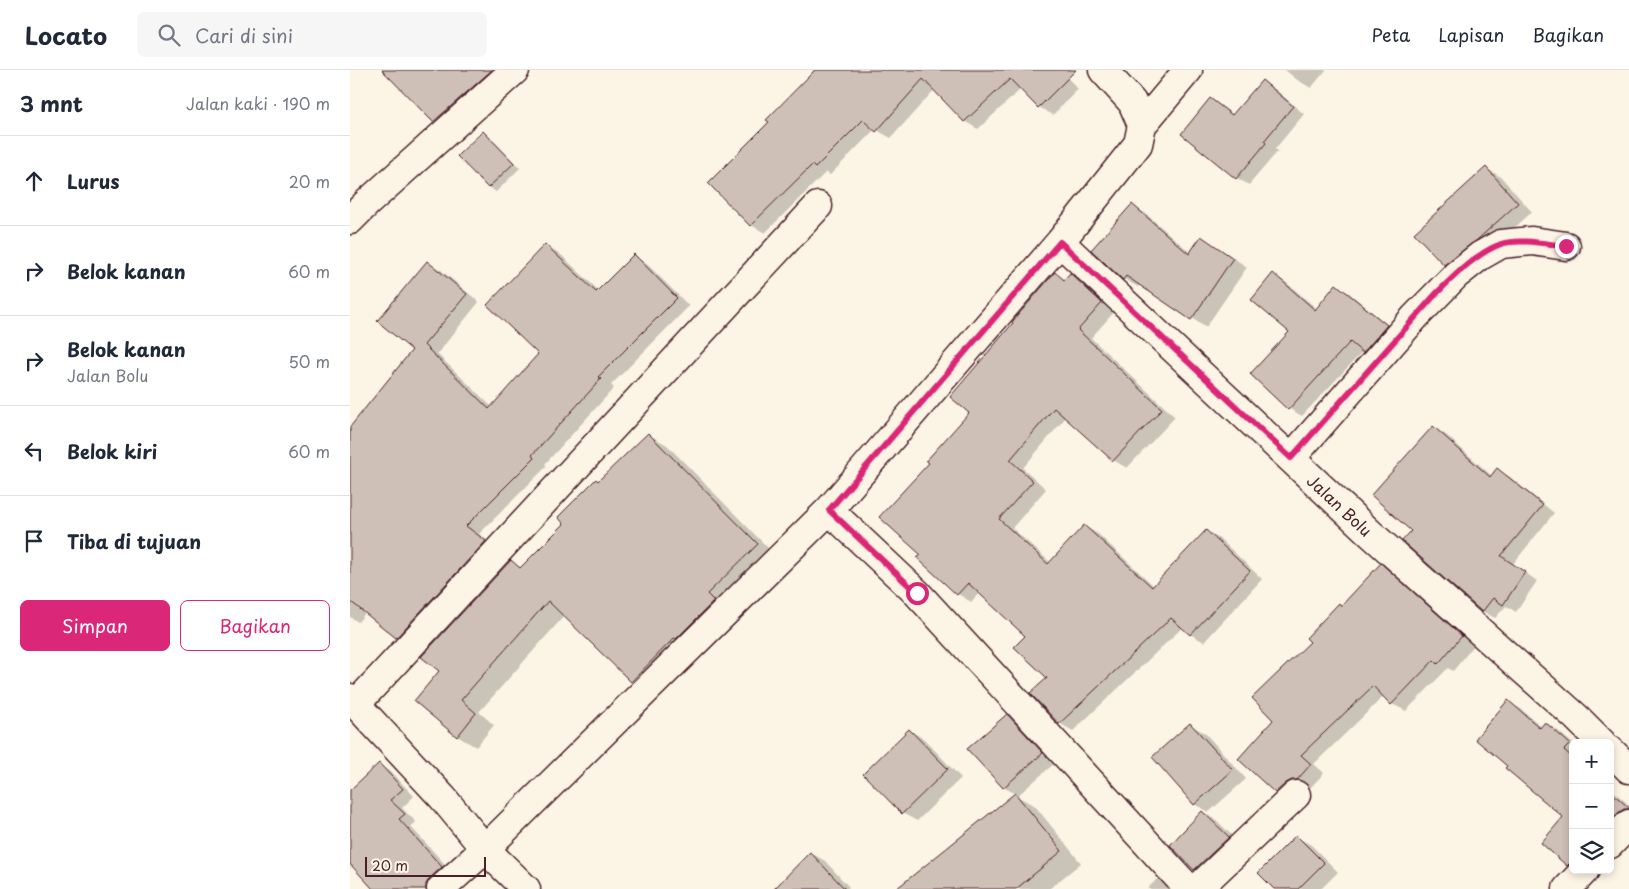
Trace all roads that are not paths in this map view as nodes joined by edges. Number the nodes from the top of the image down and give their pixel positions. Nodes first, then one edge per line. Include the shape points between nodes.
1 (515, 70) edge
2 (1103, 70) edge
3 (1188, 70) edge
4 (1142, 125) junction
5 (818, 206) dead end
6 (350, 220) edge
7 (1060, 242) junction
8 (1566, 246) dead end
9 (1291, 458) junction
10 (829, 510) junction
11 (353, 701) edge
12 (1598, 739) edge
13 (1614, 754) edge
14 (1629, 769) edge
15 (1296, 795) dead end
16 (1629, 824) edge
17 (1614, 840) edge
18 (485, 849) junction
19 (1581, 874) edge
20 (441, 889) edge
21 (526, 889) edge
22 (1189, 889) edge
23 (1197, 889) edge
24 (1567, 889) edge

1 - 6 street
2 - 4 street via 1132,102
3 - 4 street
4 - 7 street via 1138,144
5 - 11 street
7 - 9 street, Jalan Bolu
7 - 10 street
8 - 9 street via 1532,242 1501,244 1480,256 1434,296
9 - 12 street, Jalan Bolu
10 - 18 street
10 - 22 street via 917,593
11 - 18 street via 443,798
13 - 14 street
15 - 23 street
16 - 17 street
18 - 20 street
18 - 21 street
19 - 24 street

